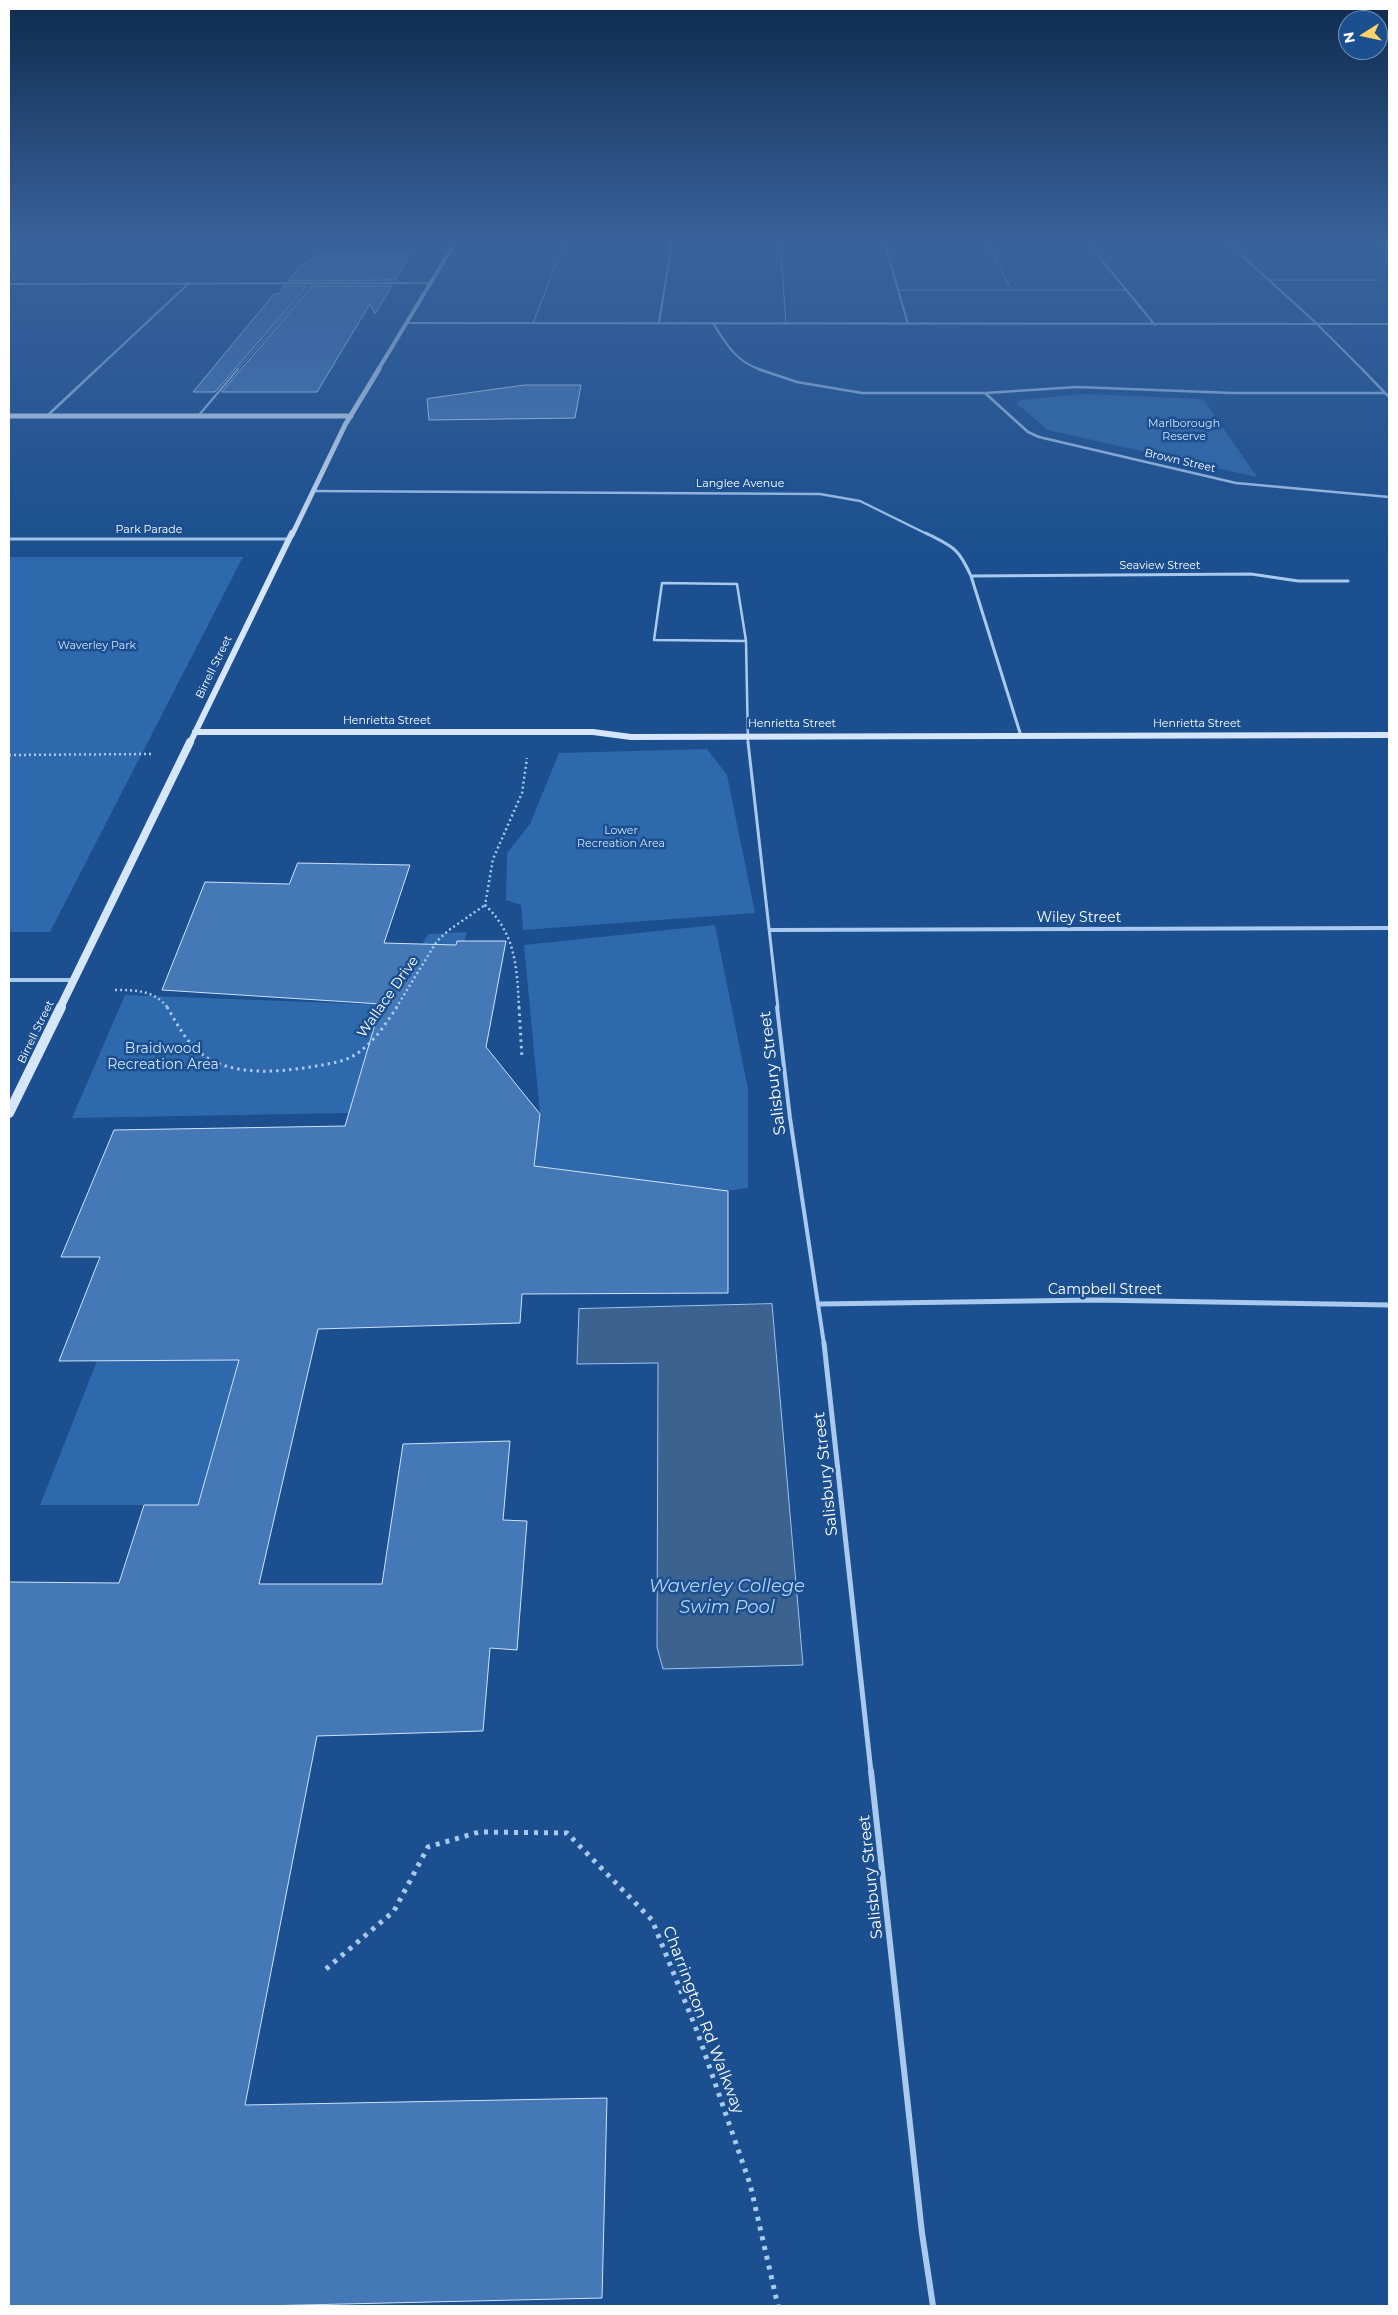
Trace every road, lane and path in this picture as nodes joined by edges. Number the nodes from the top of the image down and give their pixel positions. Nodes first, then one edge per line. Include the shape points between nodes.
1 (119, 349) edge
2 (256, 349) edge
3 (392, 349) edge
4 (729, 349) edge
5 (1342, 349) edge
6 (985, 393) junction
7 (1385, 393) junction
8 (1389, 397) edge
9 (199, 415) junction
10 (9, 416) edge
11 (47, 416) junction
12 (351, 416) junction
13 (313, 491) junction
14 (1389, 497) edge
15 (9, 539) edge
16 (289, 539) junction
17 (971, 576) junction
18 (1348, 581) dead end
19 (746, 640) junction
20 (195, 732) junction
21 (527, 732) junction
22 (747, 735) junction
23 (1389, 735) edge
24 (1021, 736) junction
25 (154, 754) dead end
26 (9, 755) edge
27 (485, 905) junction
28 (1389, 928) edge
29 (770, 930) junction
30 (9, 980) edge
31 (74, 980) junction
32 (115, 990) dead end
33 (522, 1058) dead end
34 (9, 1113) edge
35 (820, 1304) junction
36 (1389, 1305) edge
37 (326, 1969) dead end
38 (778, 2306) edge
39 (933, 2306) edge

1 - 11 street
2 - 9 lane
3 - 12 main road, Birrell Street
4 - 6 street via 754,368 788,380 836,390 877,394
5 - 7 street
6 - 7 street via 1077,387 1233,393
6 - 14 street, Brown Street via 1028,432 1039,437 1236,483
7 - 8 street
9 - 11 main road
9 - 12 main road
10 - 11 main road
12 - 13 main road, Birrell Street
13 - 16 main road, Birrell Street
13 - 17 street, Langlee Avenue via 820,494 860,501 954,547
15 - 16 street, Park Parade
16 - 20 main road, Birrell Street
17 - 18 street, Seaview Street via 1251,574 1298,582
17 - 24 street, Langlee Avenue
19 - 19 lane, Salisbury Street via 737,584 662,583 654,640
19 - 22 lane, Salisbury Street
20 - 21 main road, Henrietta Street
20 - 31 main road, Birrell Street
21 - 22 main road, Henrietta Street via 592,732 631,737
21 - 27 path via 527,776 511,823 498,846 486,885
22 - 24 main road, Henrietta Street
22 - 29 lane, Salisbury Street
23 - 24 main road, Henrietta Street
25 - 26 path
27 - 32 path, Wallace Drive via 439,938 404,996 366,1046 352,1057 311,1068 269,1073 228,1066 199,1052 180,1030 167,1004 143,989
27 - 33 path via 500,920 512,947
28 - 29 street, Wiley Street
29 - 35 lane, Salisbury Street via 790,1118
30 - 31 street
31 - 34 main road, Birrell Street
35 - 36 street, Campbell Street via 1095,1300
35 - 39 lane, Salisbury Street via 922,2233
37 - 38 path, Charrington Rd Walkway via 394,1911 428,1847 479,1832 567,1833 652,1920 697,2032 750,2184

